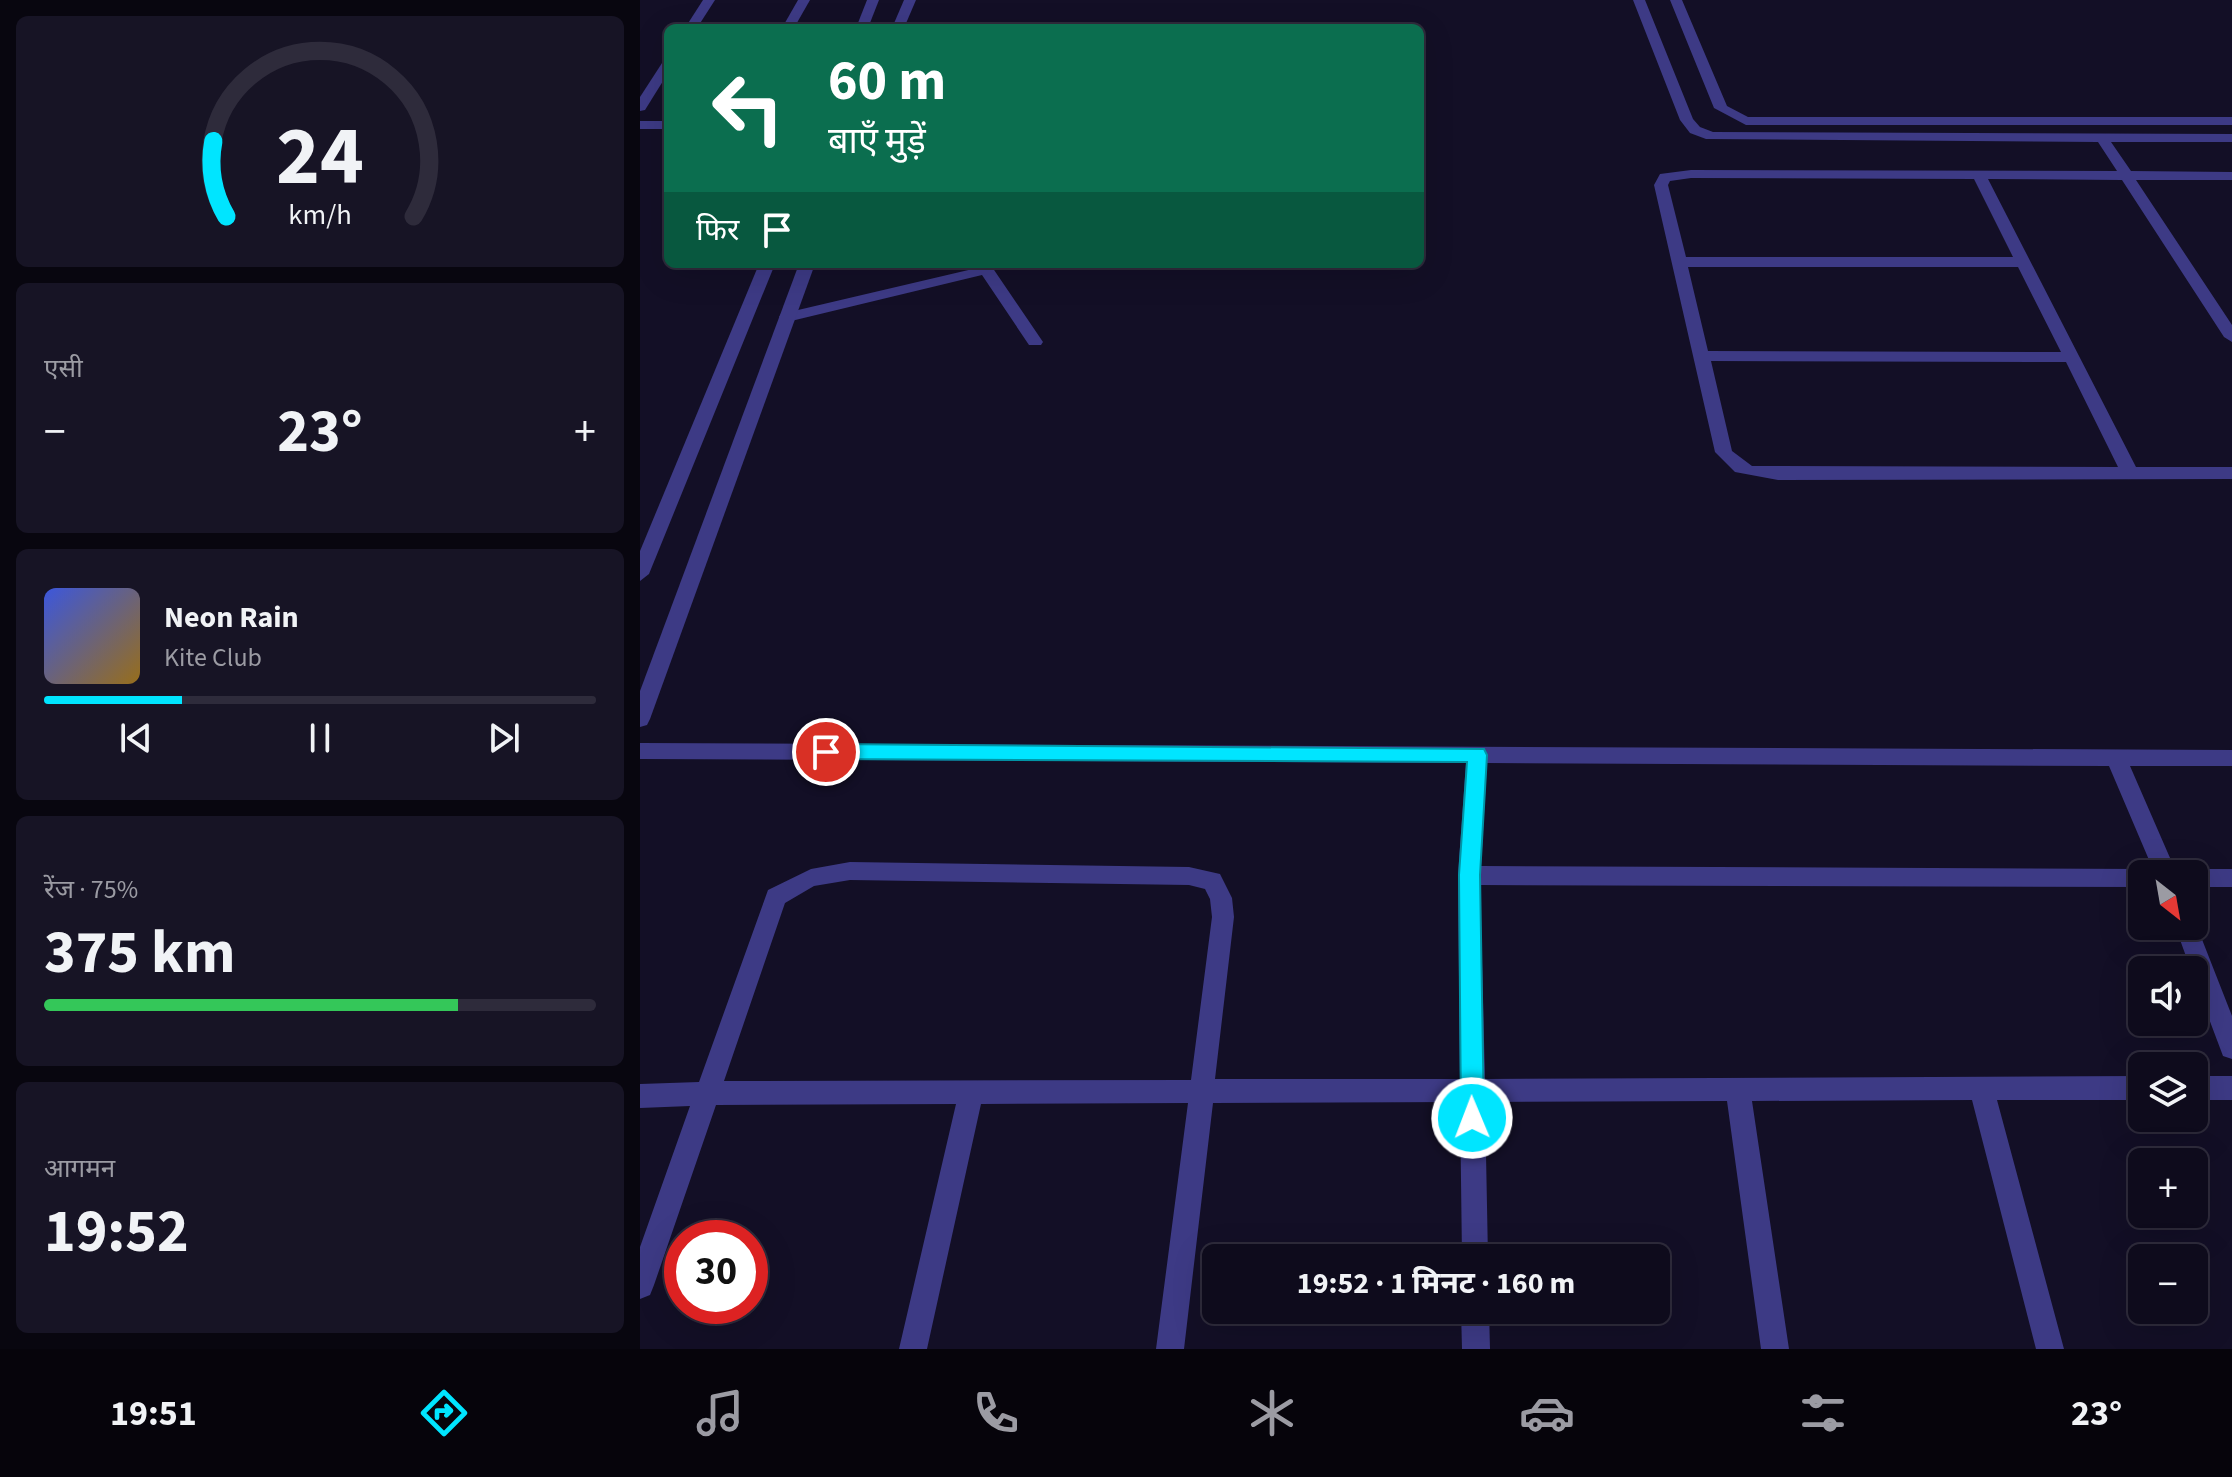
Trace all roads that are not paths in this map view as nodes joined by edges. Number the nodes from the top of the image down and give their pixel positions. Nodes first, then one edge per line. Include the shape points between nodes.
1 (709, 0) edge
2 (804, 0) edge
3 (873, 0) edge
4 (910, 0) edge
5 (1639, 0) edge
6 (1676, 0) edge
7 (694, 24) edge
8 (790, 24) edge
9 (864, 24) edge
10 (900, 24) edge
11 (664, 69) edge
12 (640, 107) edge
13 (2232, 121) edge
14 (640, 125) edge
15 (664, 125) edge
16 (2102, 138) junction
17 (2232, 138) edge
18 (1979, 175) junction
19 (2127, 176) junction
20 (2232, 176) edge
21 (1680, 262) junction
22 (2023, 262) junction
23 (765, 268) edge
24 (805, 268) edge
25 (980, 268) edge
26 (985, 268) edge
27 (787, 317) junction
28 (2232, 337) edge
29 (1035, 342) dead end
30 (1701, 356) junction
31 (2071, 357) junction
32 (2130, 473) junction
33 (2232, 473) edge
34 (640, 574) edge
35 (640, 719) edge
36 (640, 751) edge
37 (1477, 755) junction
38 (2116, 757) junction
39 (2232, 758) edge
40 (2160, 860) edge
41 (1469, 875) junction
42 (2128, 878) edge
43 (2208, 878) edge
44 (2232, 878) edge
45 (2191, 940) edge
46 (2232, 1048) edge
47 (2128, 1088) edge
48 (2208, 1088) edge
49 (2232, 1088) edge
50 (1738, 1089) junction
51 (1982, 1089) junction
52 (1472, 1090) junction
53 (1204, 1091) junction
54 (971, 1092) junction
55 (709, 1093) junction
56 (640, 1096) edge
57 (1475, 1244) edge
58 (640, 1285) edge
59 (1475, 1324) edge
60 (913, 1349) edge
61 (1170, 1349) edge
62 (1476, 1349) edge
63 (1775, 1349) edge
64 (2050, 1349) edge

1 - 7 street
2 - 8 street
3 - 9 street
4 - 10 street
5 - 16 street via 1687,120 1711,136
6 - 13 street via 1721,108 1746,121
11 - 12 street
14 - 15 street
16 - 17 street
16 - 19 street
18 - 19 street
18 - 21 street via 1665,177 1661,185
18 - 22 street
19 - 20 street
19 - 28 street
21 - 22 street
21 - 30 street
22 - 31 street
23 - 34 street
24 - 27 street
25 - 27 street
26 - 29 street
27 - 35 street
30 - 31 street
30 - 32 street via 1724,452 1740,469 1778,474
31 - 32 street
32 - 33 street
36 - 37 street
37 - 38 street
37 - 41 street
38 - 39 street
38 - 40 street
41 - 42 street
41 - 52 street
43 - 44 street
45 - 46 street
47 - 51 street
48 - 49 street
50 - 51 street
50 - 52 street
50 - 63 street
51 - 64 street
52 - 53 street
52 - 57 street
53 - 54 street
53 - 55 street via 1223,917 1212,881 1189,876 850,871 819,873 776,897
53 - 61 street
54 - 55 street
54 - 60 street
55 - 56 street
55 - 58 street
59 - 62 street

